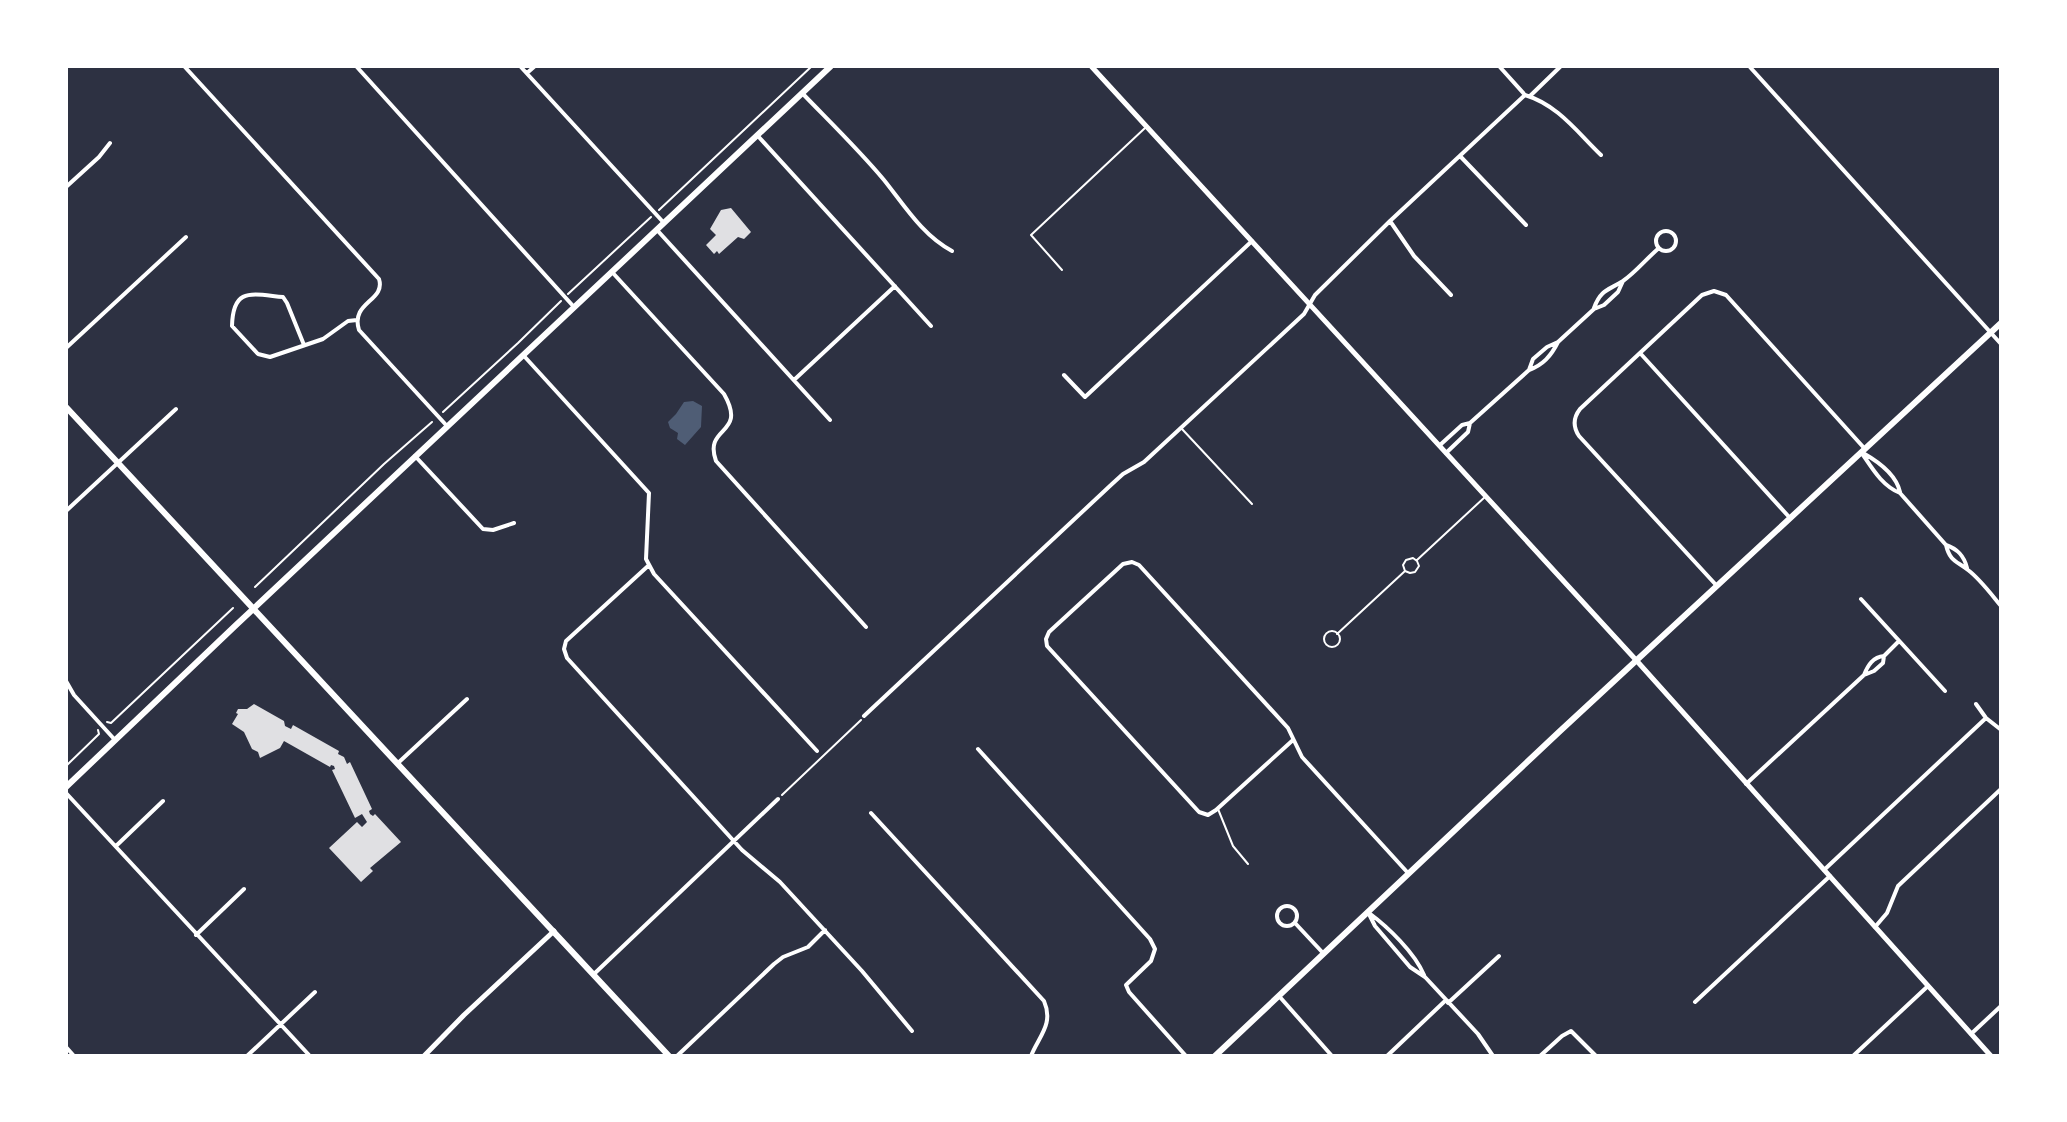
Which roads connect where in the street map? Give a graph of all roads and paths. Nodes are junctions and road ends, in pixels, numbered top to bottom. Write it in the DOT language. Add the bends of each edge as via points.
graph roads {
  1 [pos="184,66"];
  2 [pos="356,66"];
  3 [pos="520,66"];
  4 [pos="535,66"];
  5 [pos="812,66"];
  6 [pos="831,66"];
  7 [pos="1091,66"];
  8 [pos="1499,66"];
  9 [pos="1561,66"];
  10 [pos="1749,66"];
  11 [pos="527,73"];
  12 [pos="802,93"];
  13 [pos="1528,96"];
  14 [pos="1146,127"];
  15 [pos="757,135"];
  16 [pos="110,143"];
  17 [pos="1601,155"];
  18 [pos="1460,156"];
  19 [pos="66,187"];
  20 [pos="655,213"];
  21 [pos="1390,221"];
  22 [pos="664,223"];
  23 [pos="1526,225"];
  24 [pos="657,230"];
  25 [pos="186,237"];
  26 [pos="1252,241"];
  27 [pos="1659,248"];
  28 [pos="952,251"];
  29 [pos="1062,270"];
  30 [pos="612,272"];
  31 [pos="1623,281"];
  32 [pos="895,286"];
  33 [pos="1451,295"];
  34 [pos="565,297"];
  35 [pos="1310,303"];
  36 [pos="574,307"];
  37 [pos="1594,309"];
  38 [pos="357,320"];
  39 [pos="2001,323"];
  40 [pos="931,326"];
  41 [pos="1991,332"];
  42 [pos="1558,342"];
  43 [pos="2001,344"];
  44 [pos="304,345"];
  45 [pos="66,348"];
  46 [pos="1640,353"];
  47 [pos="523,355"];
  48 [pos="1529,370"];
  49 [pos="1064,375"];
  50 [pos="793,381"];
  51 [pos="66,407"];
  52 [pos="176,409"];
  53 [pos="438,416"];
  54 [pos="830,420"];
  55 [pos="1470,423"];
  56 [pos="447,426"];
  57 [pos="1182,429"];
  58 [pos="1440,445"];
  59 [pos="1863,450"];
  60 [pos="1446,453"];
  61 [pos="415,456"];
  62 [pos="118,463"];
  63 [pos="1893,478"];
  64 [pos="1886,484"];
  65 [pos="1900,493"];
  66 [pos="1486,496"];
  67 [pos="1252,504"];
  68 [pos="66,511"];
  69 [pos="1790,518"];
  70 [pos="514,523"];
  71 [pos="1416,560"];
  72 [pos="648,566"];
  73 [pos="1405,571"];
  74 [pos="1717,586"];
  75 [pos="255,587"];
  76 [pos="1861,599"];
  77 [pos="2001,606"];
  78 [pos="233,608"];
  79 [pos="253,608"];
  80 [pos="866,627"];
  81 [pos="1337,634"];
  82 [pos="1899,641"];
  83 [pos="1636,660"];
  84 [pos="66,681"];
  85 [pos="1945,691"];
  86 [pos="467,699"];
  87 [pos="1976,704"];
  88 [pos="864,716"];
  89 [pos="1986,718"];
  90 [pos="111,723"];
  91 [pos="2000,729"];
  92 [pos="99,732"];
  93 [pos="115,740"];
  94 [pos="1293,740"];
  95 [pos="978,749"];
  96 [pos="817,751"];
  97 [pos="397,764"];
  98 [pos="66,766"];
  99 [pos="1746,784"];
  100 [pos="2001,789"];
  101 [pos="66,790"];
  102 [pos="778,799"];
  103 [pos="163,801"];
  104 [pos="1218,809"];
  105 [pos="871,813"];
  106 [pos="734,841"];
  107 [pos="116,846"];
  108 [pos="1248,864"];
  109 [pos="1824,870"];
  110 [pos="1408,873"];
  111 [pos="1830,876"];
  112 [pos="244,889"];
  113 [pos="1368,912"];
  114 [pos="1295,923"];
  115 [pos="1875,927"];
  116 [pos="825,930"];
  117 [pos="554,931"];
  118 [pos="196,935"];
  119 [pos="1324,954"];
  120 [pos="1499,956"];
  121 [pos="594,974"];
  122 [pos="1928,986"];
  123 [pos="315,992"];
  124 [pos="1279,996"];
  125 [pos="1447,1001"];
  126 [pos="1695,1002"];
  127 [pos="2001,1006"];
  128 [pos="280,1024"];
  129 [pos="912,1031"];
  130 [pos="1971,1034"];
  131 [pos="66,1047"];
  132 [pos="309,1055"];
  133 [pos="74,1056"];
  134 [pos="247,1056"];
  135 [pos="424,1056"];
  136 [pos="669,1056"];
  137 [pos="677,1056"];
  138 [pos="1031,1056"];
  139 [pos="1186,1056"];
  140 [pos="1215,1056"];
  141 [pos="1332,1056"];
  142 [pos="1387,1056"];
  143 [pos="1493,1056"];
  144 [pos="1540,1056"];
  145 [pos="1596,1056"];
  146 [pos="1853,1056"];
  147 [pos="1991,1056"];
  1 -- 38 [label="street" via="379,280 379,291"];
  2 -- 34 [label="street"];
  3 -- 11 [label="street"];
  4 -- 11 [label="street"];
  5 -- 20 [label="path"];
  6 -- 12 [label="main road"];
  7 -- 14 [label="street"];
  8 -- 13 [label="street"];
  9 -- 13 [label="street"];
  10 -- 41 [label="street"];
  11 -- 20 [label="street"];
  12 -- 15 [label="main road"];
  12 -- 28 [label="street" via="919,223"];
  13 -- 17 [label="street" via="1557,111"];
  13 -- 18 [label="street"];
  14 -- 26 [label="street"];
  14 -- 29 [label="lane" via="1031,235"];
  15 -- 22 [label="main road"];
  15 -- 32 [label="street"];
  16 -- 19 [label="street"];
  18 -- 21 [label="street"];
  18 -- 23 [label="street"];
  20 -- 22 [label="street"];
  20 -- 34 [label="path"];
  21 -- 33 [label="street" via="1415,258"];
  21 -- 35 [label="street"];
  22 -- 24 [label="main road"];
  24 -- 30 [label="main road"];
  24 -- 50 [label="street"];
  25 -- 45 [label="street"];
  26 -- 35 [label="street"];
  26 -- 49 [label="street" via="1085,397"];
  27 -- 27 [label="street" via="1674,247 1672,233 1658,234"];
  27 -- 31 [label="street"];
  30 -- 36 [label="main road"];
  30 -- 80 [label="street" via="730,403 732,419 713,446 716,461"];
  31 -- 37 [label="street" via="1618,292"];
  31 -- 37 [label="street" via="1610,287"];
  32 -- 40 [label="street"];
  32 -- 50 [label="street"];
  34 -- 36 [label="street"];
  34 -- 53 [label="path"];
  35 -- 57 [label="street"];
  35 -- 58 [label="street"];
  36 -- 47 [label="main road"];
  37 -- 42 [label="street"];
  38 -- 44 [label="street"];
  38 -- 53 [label="street" via="360,332"];
  39 -- 41 [label="main road"];
  41 -- 43 [label="street"];
  41 -- 59 [label="main road"];
  42 -- 48 [label="street" via="1546,360"];
  42 -- 48 [label="street" via="1533,359"];
  44 -- 44 [label="street" via="270,357 258,354 232,326 236,301 251,294 283,297"];
  46 -- 59 [label="street" via="1702,295 1720,292"];
  46 -- 69 [label="street"];
  46 -- 74 [label="street" via="1579,411 1574,420 1577,435"];
  47 -- 56 [label="main road"];
  47 -- 72 [label="street" via="649,493"];
  48 -- 55 [label="street"];
  50 -- 54 [label="street"];
  51 -- 62 [label="main road"];
  52 -- 62 [label="street"];
  53 -- 56 [label="street"];
  53 -- 75 [label="path"];
  55 -- 58 [label="street"];
  55 -- 60 [label="street" via="1468,432"];
  56 -- 61 [label="main road"];
  57 -- 67 [label="lane"];
  57 -- 88 [label="street" via="1119,477"];
  58 -- 60 [label="street"];
  59 -- 63 [label="street"];
  59 -- 64 [label="street"];
  59 -- 69 [label="main road"];
  60 -- 66 [label="street"];
  61 -- 70 [label="street" via="483,529"];
  61 -- 79 [label="main road"];
  62 -- 68 [label="street"];
  62 -- 79 [label="main road"];
  63 -- 64 [label="street"];
  63 -- 65 [label="street"];
  64 -- 65 [label="street"];
  65 -- 77 [label="street" via="1948,554"];
  66 -- 71 [label="lane"];
  66 -- 83 [label="street"];
  69 -- 74 [label="main road"];
  71 -- 73 [label="lane" via="1406,560"];
  71 -- 73 [label="lane" via="1417,570"];
  72 -- 96 [label="street"];
  72 -- 106 [label="street" via="566,641 564,649"];
  73 -- 81 [label="lane"];
  74 -- 83 [label="main road"];
  76 -- 82 [label="street"];
  78 -- 90 [label="path"];
  79 -- 93 [label="main road"];
  79 -- 97 [label="main road"];
  82 -- 85 [label="street"];
  82 -- 99 [label="street"];
  83 -- 99 [label="street"];
  83 -- 110 [label="main road"];
  84 -- 93 [label="street"];
  86 -- 97 [label="street"];
  87 -- 89 [label="street"];
  88 -- 102 [label="path"];
  89 -- 91 [label="street"];
  89 -- 109 [label="street"];
  92 -- 98 [label="path"];
  93 -- 101 [label="main road"];
  94 -- 104 [label="street"];
  94 -- 104 [label="street" via="1288,728 1139,565 1123,564 1049,632 1047,646 1199,812 1208,815"];
  94 -- 110 [label="street" via="1302,757"];
  95 -- 139 [label="street" via="1150,939 1155,949 1151,961 1126,985"];
  97 -- 117 [label="main road"];
  99 -- 109 [label="street"];
  100 -- 115 [label="street" via="1898,886"];
  101 -- 107 [label="street"];
  102 -- 106 [label="street"];
  103 -- 107 [label="street"];
  104 -- 108 [label="lane" via="1233,846"];
  105 -- 138 [label="street" via="1043,999 1048,1023"];
  106 -- 116 [label="street"];
  106 -- 121 [label="street"];
  107 -- 118 [label="street"];
  109 -- 111 [label="street"];
  110 -- 113 [label="main road"];
  111 -- 115 [label="street"];
  111 -- 126 [label="street"];
  112 -- 118 [label="street"];
  113 -- 119 [label="main road"];
  113 -- 125 [label="street"];
  114 -- 114 [label="street" via="1294,908 1285,905 1277,915 1282,924"];
  114 -- 119 [label="street"];
  115 -- 122 [label="street"];
  116 -- 129 [label="street"];
  116 -- 137 [label="street" via="808,947 774,964"];
  117 -- 121 [label="main road"];
  117 -- 135 [label="street"];
  118 -- 128 [label="street"];
  119 -- 124 [label="main road"];
  120 -- 125 [label="street"];
  121 -- 136 [label="main road"];
  122 -- 130 [label="street"];
  122 -- 146 [label="street"];
  123 -- 128 [label="street"];
  124 -- 140 [label="main road"];
  124 -- 141 [label="street"];
  125 -- 142 [label="street"];
  125 -- 143 [label="street"];
  127 -- 130 [label="street"];
  128 -- 132 [label="street"];
  128 -- 134 [label="street"];
  130 -- 147 [label="street"];
  131 -- 133 [label="street"];
  144 -- 145 [label="street" via="1571,1031"];
}
